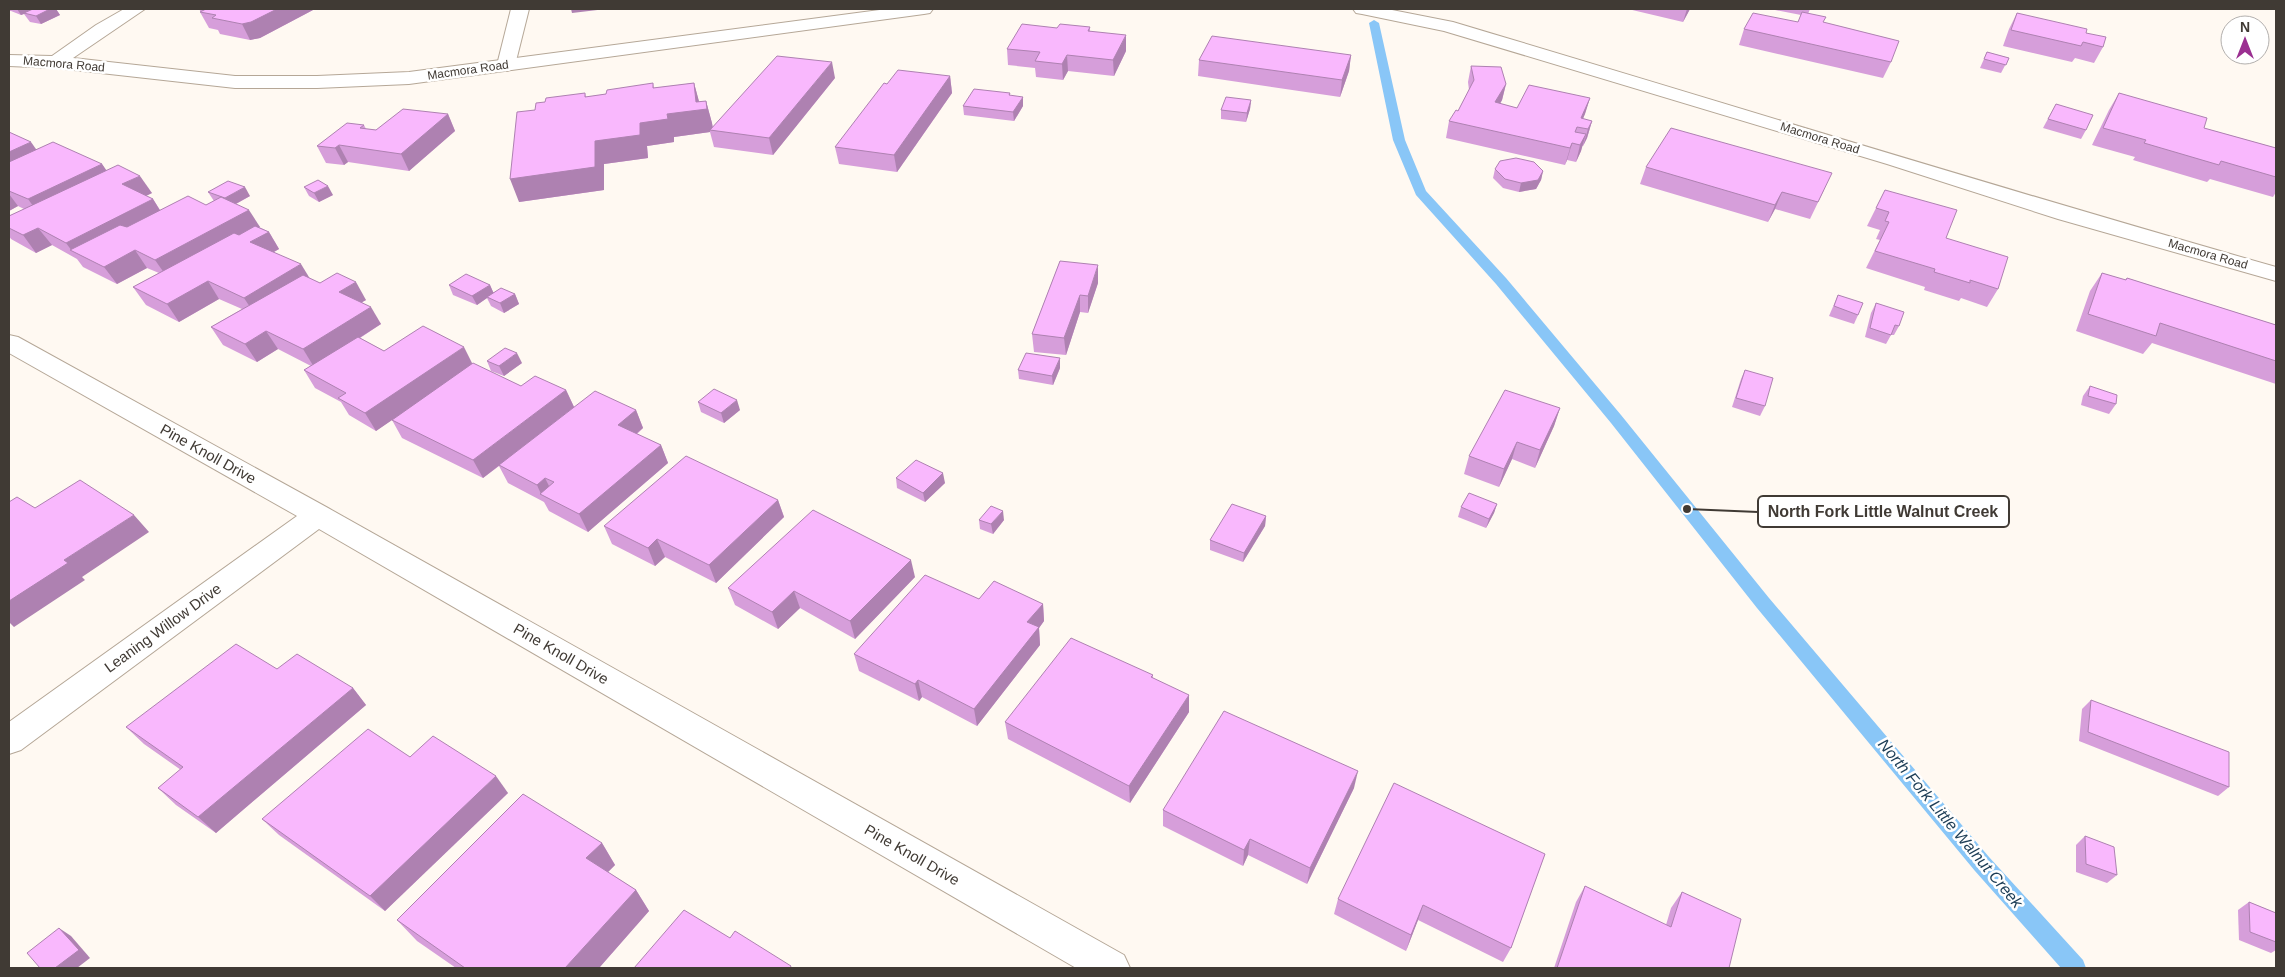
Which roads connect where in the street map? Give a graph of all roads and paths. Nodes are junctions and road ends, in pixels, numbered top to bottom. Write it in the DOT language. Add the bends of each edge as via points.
graph roads {
  1 [pos="136,9"];
  2 [pos="520,9"];
  3 [pos="924,9"];
  4 [pos="1362,9"];
  5 [pos="9,61"];
  6 [pos="56,62"];
  7 [pos="506,65"];
  8 [pos="2276,274"];
  9 [pos="9,343"];
  10 [pos="318,516"];
  11 [pos="9,740"];
  12 [pos="1111,968"];
  1 -- 6 [label="street"];
  2 -- 7 [label="street"];
  3 -- 7 [label="street, Macmora Road"];
  4 -- 8 [label="street, Macmora Road" via="1447,26 2066,214"];
  5 -- 6 [label="street, Macmora Road"];
  6 -- 7 [label="street, Macmora Road" via="235,82 410,78"];
  9 -- 10 [label="street, Pine Knoll Drive"];
  10 -- 11 [label="street, Leaning Willow Drive"];
  10 -- 12 [label="street, Pine Knoll Drive"];
}
